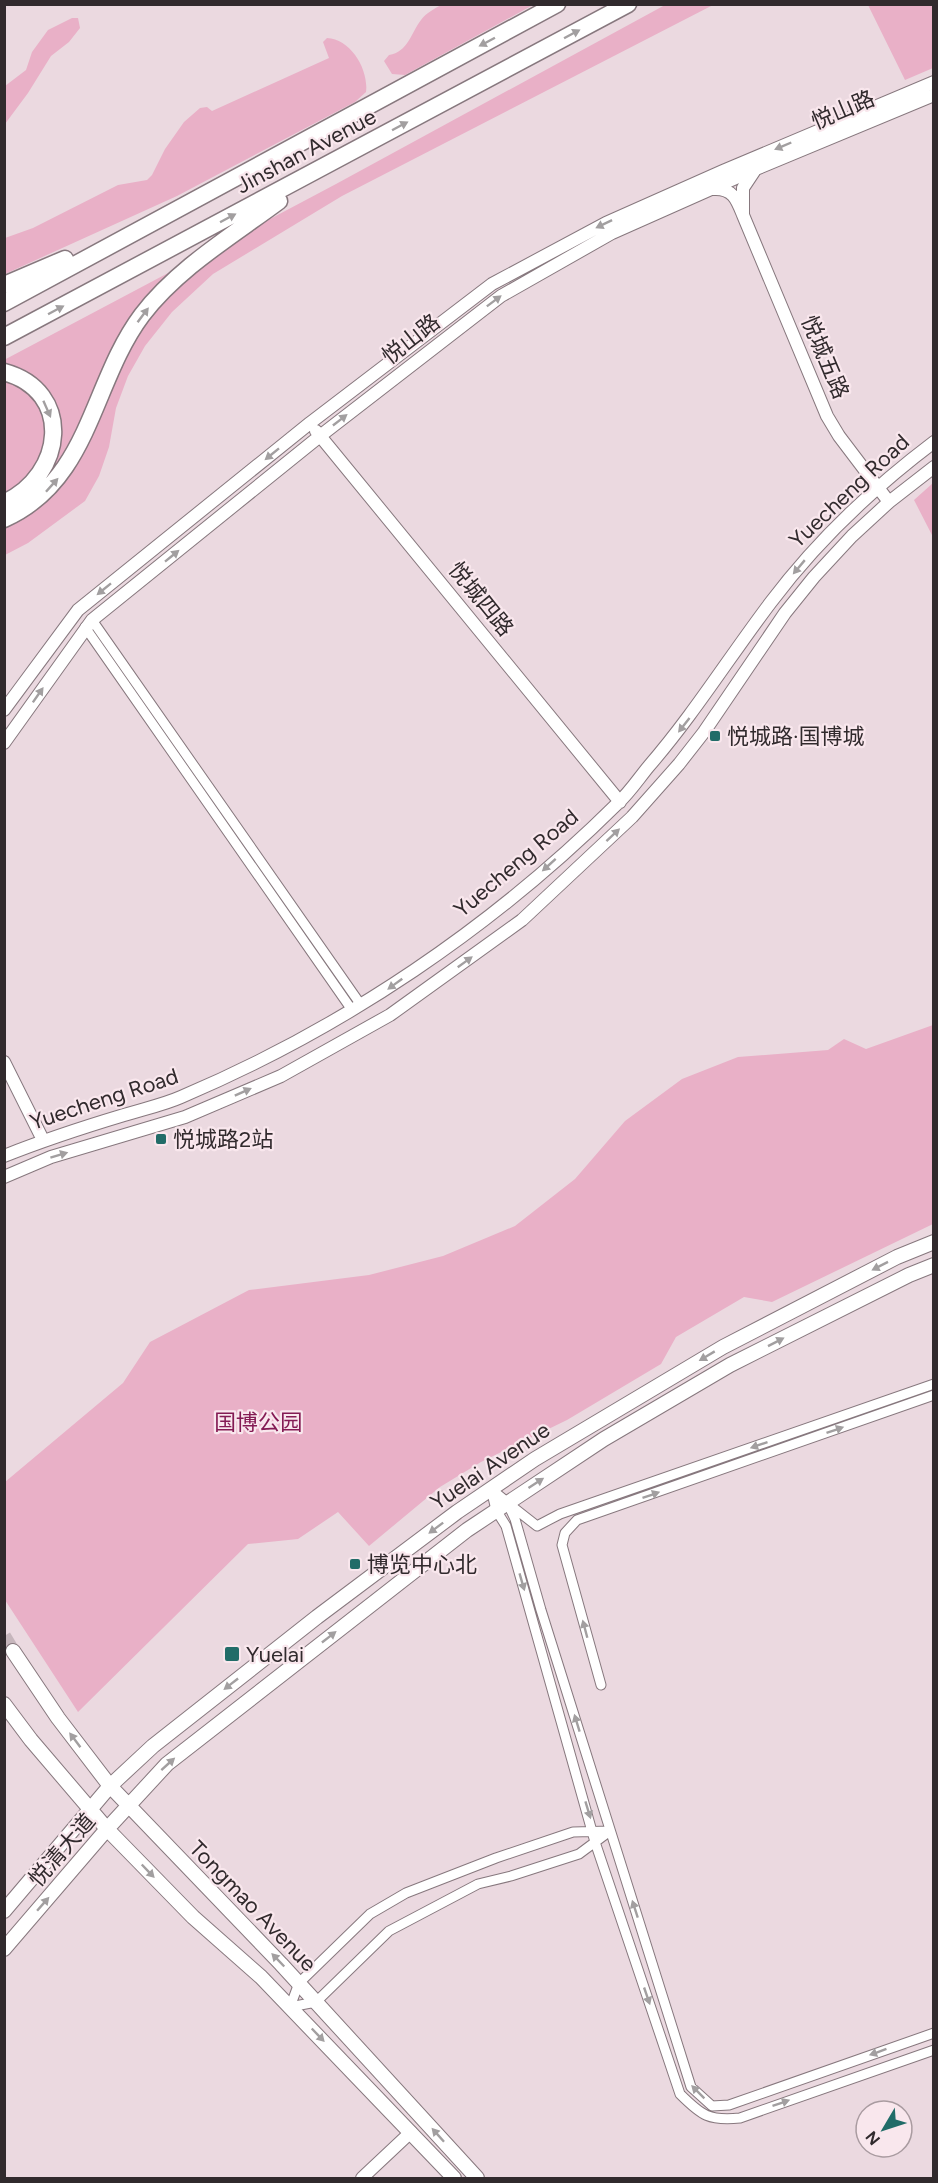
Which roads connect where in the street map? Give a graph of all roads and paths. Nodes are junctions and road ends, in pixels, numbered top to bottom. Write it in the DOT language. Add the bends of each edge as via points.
graph roads {
  1 [pos="557,4"];
  2 [pos="628,4"];
  3 [pos="933,82"];
  4 [pos="933,95"];
  5 [pos="322,168"];
  6 [pos="756,169"];
  7 [pos="710,190"];
  8 [pos="743,215"];
  9 [pos="160,218"];
  10 [pos="4,285"];
  11 [pos="4,303"];
  12 [pos="4,337"];
  13 [pos="4,372"];
  14 [pos="310,423"];
  15 [pos="320,436"];
  16 [pos="933,442"];
  17 [pos="933,467"];
  18 [pos="877,487"];
  19 [pos="889,502"];
  20 [pos="4,503"];
  21 [pos="4,519"];
  22 [pos="88,624"];
  23 [pos="4,710"];
  24 [pos="4,743"];
  25 [pos="620,802"];
  26 [pos="356,1008"];
  27 [pos="4,1062"];
  28 [pos="43,1140"];
  29 [pos="4,1156"];
  30 [pos="4,1177"];
  31 [pos="933,1242"];
  32 [pos="933,1264"];
  33 [pos="933,1384"];
  34 [pos="933,1395"];
  35 [pos="491,1488"];
  36 [pos="502,1506"];
  37 [pos="13,1651"];
  38 [pos="601,1685"];
  39 [pos="4,1704"];
  40 [pos="110,1786"];
  41 [pos="127,1806"];
  42 [pos="90,1810"];
  43 [pos="107,1829"];
  44 [pos="610,1831"];
  45 [pos="594,1832"];
  46 [pos="595,1842"];
  47 [pos="4,1911"];
  48 [pos="4,1949"];
  49 [pos="299,1983"];
  50 [pos="316,2002"];
  51 [pos="290,2007"];
  52 [pos="933,2033"];
  53 [pos="933,2050"];
  54 [pos="411,2132"];
  55 [pos="362,2178"];
  56 [pos="454,2178"];
  57 [pos="477,2178"];
  1 -- 9 [label="highway, Jinshan Avenue, one-way"];
  5 -- 2 [label="highway, Jinshan Avenue, one-way"];
  3 -- 14 [label="main road, 悦山路, one-way" via="606,223 492,284"];
  4 -- 6 [label="main road, 悦山路"];
  12 -- 5 [label="highway, Jinshan Avenue, one-way"];
  21 -- 5 [label="highway, one-way" via="35,502 70,461 119,351 154,301 202,257"];
  6 -- 7 [label="main road, 悦山路"];
  6 -- 8 [label="main road" via="743,188"];
  7 -- 8 [label="main road, 悦城五路" via="731,192"];
  15 -- 7 [label="main road, 悦山路, one-way" via="501,296 612,233"];
  8 -- 18 [label="main road, 悦城五路" via="827,416"];
  9 -- 10 [label="highway"];
  9 -- 11 [label="highway, Jinshan Avenue"];
  13 -- 20 [label="highway, one-way" via="36,390 53,426 52,453 47,464 26,490"];
  14 -- 15 [label="main road, 悦城四路"];
  14 -- 23 [label="main road, 悦山路, one-way" via="78,610"];
  22 -- 15 [label="main road, 悦山路, one-way"];
  15 -- 25 [label="main road, 悦城四路"];
  16 -- 18 [label="main road, Yuecheng Road"];
  17 -- 19 [label="main road, Yuecheng Road"];
  18 -- 19 [label="main road, 悦城五路"];
  18 -- 25 [label="main road, Yuecheng Road, one-way" via="789,579 688,720"];
  30 -- 19 [label="main road, Yuecheng Road, one-way" via="51,1157 185,1117 281,1076 390,1016 522,920 632,817 679,764 799,595"];
  24 -- 22 [label="main road, 悦山路, one-way"];
  22 -- 26 [label="street"];
  25 -- 26 [label="main road, Yuecheng Road, one-way" via="510,900"];
  26 -- 28 [label="main road, Yuecheng Road" via="270,1056 179,1098"];
  27 -- 28 [label="main road"];
  28 -- 29 [label="main road, Yuecheng Road"];
  31 -- 35 [label="main road, Yuelai Avenue, one-way" via="723,1347"];
  36 -- 32 [label="main road, Yuelai Avenue, one-way" via="604,1439 730,1365"];
  33 -- 36 [label="street, one-way" via="560,1514 537,1526"];
  38 -- 34 [label="street, one-way" via="562,1545 565,1533 577,1520"];
  35 -- 36 [label="street"];
  35 -- 40 [label="main road, Yuelai Avenue, one-way" via="317,1617 153,1746"];
  41 -- 36 [label="main road, Yuelai Avenue, one-way" via="167,1764"];
  44 -- 36 [label="street, one-way" via="516,1519"];
  36 -- 45 [label="street, one-way"];
  40 -- 37 [label="main road, Tongmao Avenue, one-way"];
  39 -- 42 [label="main road, Tongmao Avenue"];
  40 -- 41 [label="main road, Tongmao Avenue"];
  40 -- 42 [label="main road, 悦清大道"];
  41 -- 43 [label="main road, 悦清大道"];
  49 -- 41 [label="main road, Tongmao Avenue, one-way"];
  42 -- 43 [label="main road, Tongmao Avenue"];
  42 -- 47 [label="main road, 悦清大道"];
  48 -- 43 [label="main road, 悦清大道, one-way"];
  43 -- 51 [label="main road, Tongmao Avenue, one-way" via="192,1917"];
  44 -- 45 [label="street"];
  44 -- 46 [label="street"];
  52 -- 44 [label="street, one-way" via="729,2105 712,2106 691,2087"];
  45 -- 46 [label="street"];
  45 -- 49 [label="street" via="573,1832 406,1893 370,1914"];
  46 -- 50 [label="street" via="579,1854 478,1884 389,1931"];
  46 -- 53 [label="street, one-way" via="680,2094 697,2110 718,2120 740,2118"];
  49 -- 50 [label="main road, Tongmao Avenue"];
  49 -- 51 [label="street"];
  50 -- 51 [label="street"];
  57 -- 50 [label="main road, Tongmao Avenue, one-way"];
  51 -- 54 [label="main road, Tongmao Avenue, one-way"];
  54 -- 55 [label="main road"];
  54 -- 56 [label="main road, Tongmao Avenue"];
}
